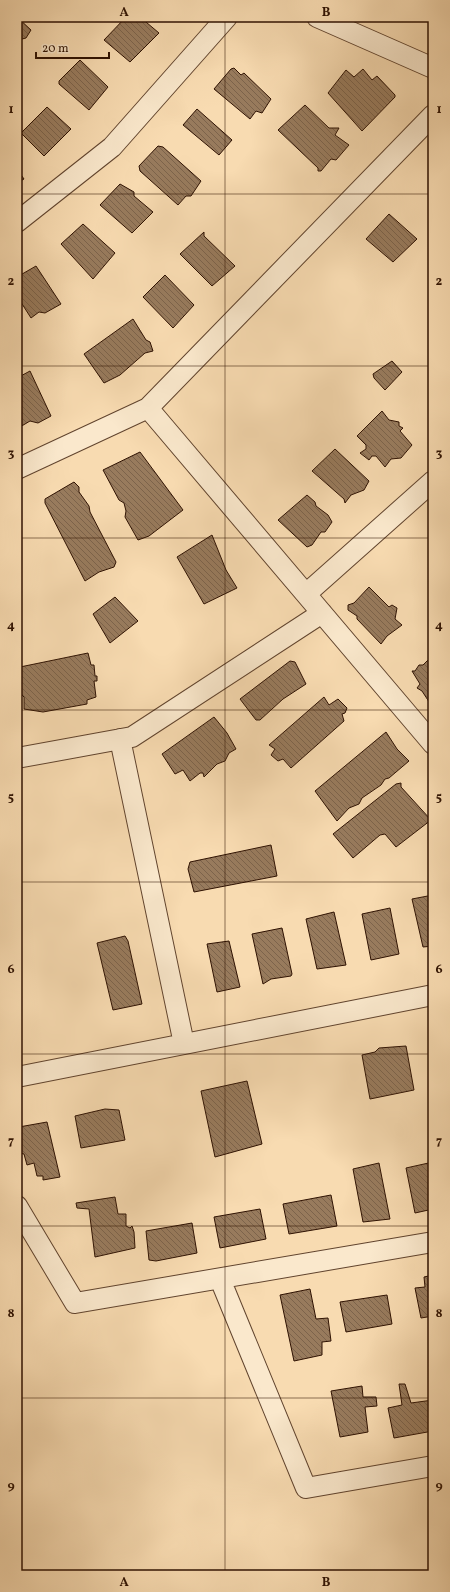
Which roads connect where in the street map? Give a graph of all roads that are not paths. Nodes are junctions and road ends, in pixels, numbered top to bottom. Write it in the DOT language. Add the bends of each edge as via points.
graph roads {
  1 [pos="227,17"];
  2 [pos="317,17"];
  3 [pos="433,68"];
  4 [pos="433,115"];
  5 [pos="17,222"];
  6 [pos="148,408"];
  7 [pos="17,469"];
  8 [pos="433,481"];
  9 [pos="306,594"];
  10 [pos="322,613"];
  11 [pos="120,739"];
  12 [pos="433,744"];
  13 [pos="17,758"];
  14 [pos="433,995"];
  15 [pos="184,1044"];
  16 [pos="17,1077"];
  17 [pos="17,1206"];
  18 [pos="433,1242"];
  19 [pos="220,1279"];
  20 [pos="433,1466"];
  1 -- 5 [label="street" via="112,147"];
  2 -- 3 [label="street"];
  4 -- 6 [label="street"];
  6 -- 7 [label="street"];
  6 -- 9 [label="street"];
  8 -- 9 [label="street"];
  9 -- 10 [label="street"];
  10 -- 11 [label="street" via="132,737"];
  10 -- 12 [label="street"];
  11 -- 13 [label="street"];
  11 -- 15 [label="street"];
  14 -- 15 [label="street"];
  15 -- 16 [label="street"];
  17 -- 19 [label="street" via="75,1303"];
  18 -- 19 [label="street"];
  19 -- 20 [label="street" via="306,1488"];
}
